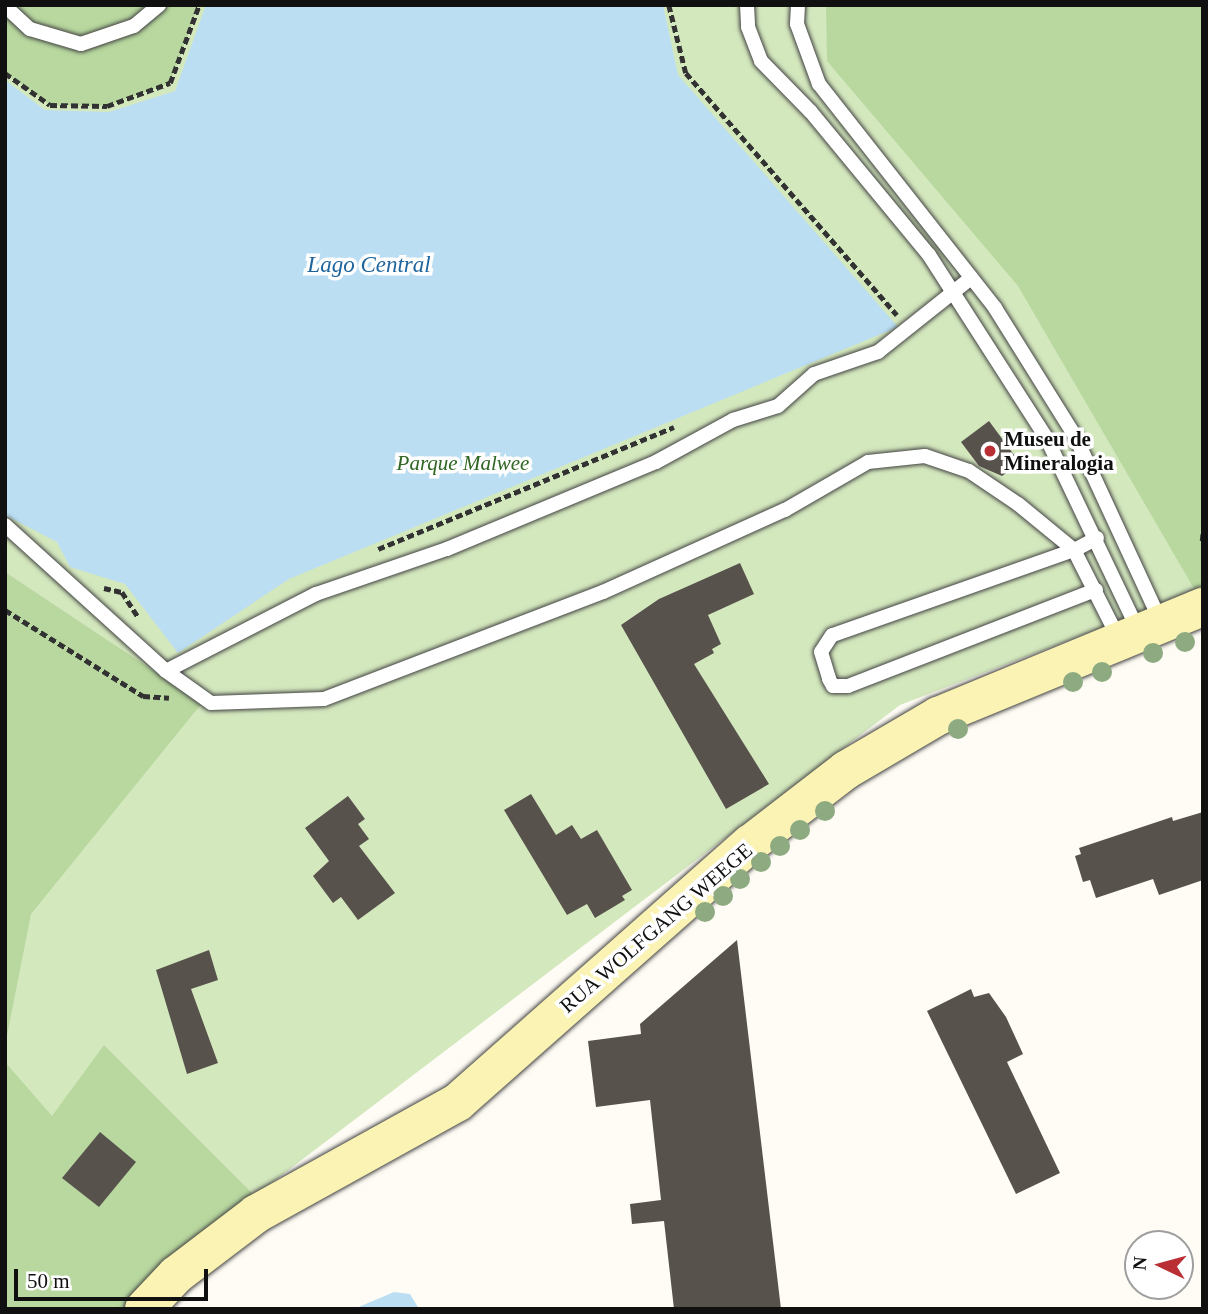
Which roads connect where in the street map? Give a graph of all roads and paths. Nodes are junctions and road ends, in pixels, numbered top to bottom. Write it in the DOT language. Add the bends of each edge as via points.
graph roads {
  1 [pos="159,5"];
  2 [pos="199,5"];
  3 [pos="669,5"];
  4 [pos="747,5"];
  5 [pos="798,5"];
  6 [pos="5,6"];
  7 [pos="5,72"];
  8 [pos="971,278"];
  9 [pos="953,295"];
  10 [pos="910,330"];
  11 [pos="677,426"];
  12 [pos="5,525"];
  13 [pos="1203,532"];
  14 [pos="1097,538"];
  15 [pos="1202,541"];
  16 [pos="1074,550"];
  17 [pos="367,554"];
  18 [pos="95,585"];
  19 [pos="1096,590"];
  20 [pos="1203,607"];
  21 [pos="5,610"];
  22 [pos="142,622"];
  23 [pos="1139,630"];
  24 [pos="166,671"];
  25 [pos="211,703"];
  26 [pos="144,1309"];
  1 -- 6 [label="lane" via="134,26 81,44 30,29"];
  2 -- 7 [label="path" via="170,83 107,106 50,105"];
  3 -- 10 [label="path" via="686,73"];
  4 -- 9 [label="lane" via="748,27 761,61 811,112 929,255"];
  5 -- 8 [label="lane" via="797,24 818,84"];
  8 -- 9 [label="lane"];
  8 -- 23 [label="lane" via="1075,436"];
  9 -- 10 [label="lane"];
  9 -- 14 [label="lane" via="1046,439"];
  10 -- 24 [label="lane" via="878,352 814,374 778,406 733,420 656,462 447,550 316,594"];
  11 -- 17 [label="path"];
  12 -- 24 [label="lane"];
  13 -- 15 [label="path"];
  14 -- 16 [label="lane"];
  14 -- 23 [label="lane"];
  16 -- 19 [label="lane"];
  16 -- 19 [label="lane" via="832,635 821,652 829,679 833,686 848,686"];
  16 -- 25 [label="lane" via="1018,503 969,471 925,456 867,462 785,510 603,592 324,699"];
  18 -- 22 [label="path" via="122,593"];
  19 -- 23 [label="lane"];
  20 -- 23 [label="street, RUA WOLFGANG WEEGE"];
  21 -- 25 [label="path" via="143,696"];
  23 -- 26 [label="street, RUA WOLFGANG WEEGE" via="938,716 846,770 750,844 458,1102 256,1214 176,1275"];
  24 -- 25 [label="lane"];
}
